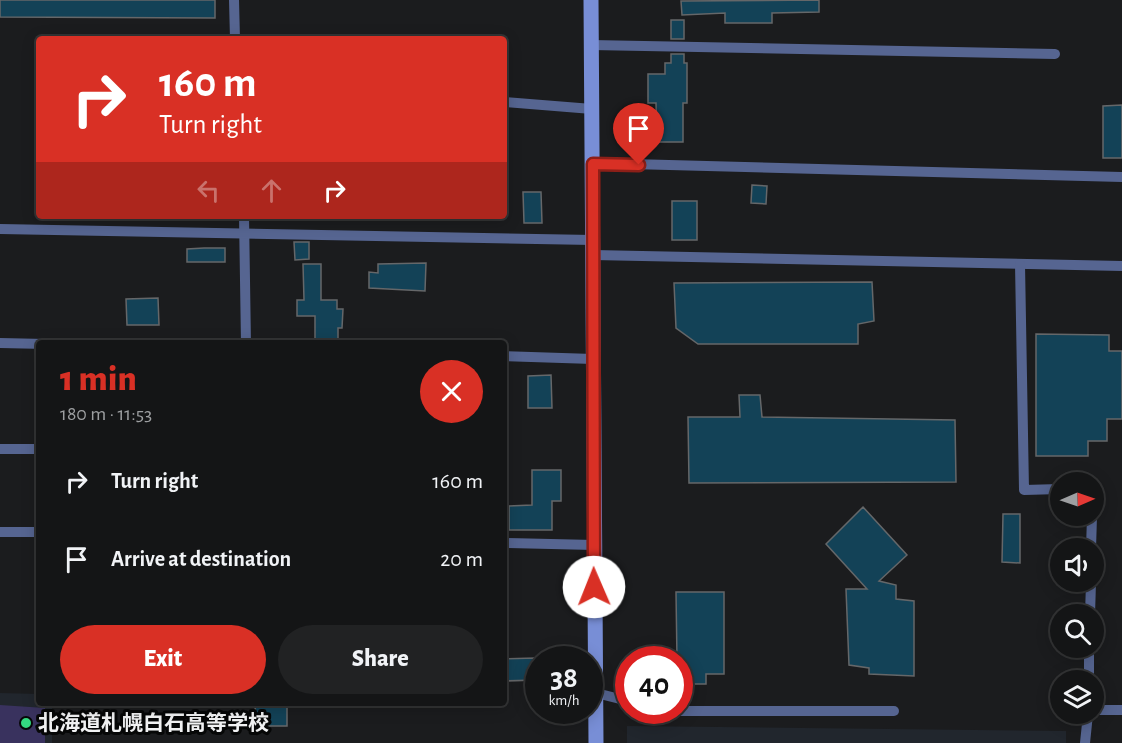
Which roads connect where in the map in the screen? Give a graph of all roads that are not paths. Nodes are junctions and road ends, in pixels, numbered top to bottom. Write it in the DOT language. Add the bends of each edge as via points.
graph roads {
  1 [pos="234,0"];
  2 [pos="591,0"];
  3 [pos="235,36"];
  4 [pos="591,45"];
  5 [pos="1055,54"];
  6 [pos="507,102"];
  7 [pos="592,109"];
  8 [pos="593,164"];
  9 [pos="1122,177"];
  10 [pos="244,219"];
  11 [pos="0,229"];
  12 [pos="244,232"];
  13 [pos="593,247"];
  14 [pos="1020,264"];
  15 [pos="1122,266"];
  16 [pos="246,340"];
  17 [pos="0,343"];
  18 [pos="36,344"];
  19 [pos="507,356"];
  20 [pos="593,359"];
  21 [pos="0,449"];
  22 [pos="36,449"];
  23 [pos="1050,489"];
  24 [pos="0,532"];
  25 [pos="36,532"];
  26 [pos="507,543"];
  27 [pos="594,545"];
  28 [pos="595,646"];
  29 [pos="1122,710"];
  30 [pos="693,711"];
  31 [pos="894,711"];
  32 [pos="1104,711"];
  33 [pos="596,724"];
  34 [pos="1087,724"];
  35 [pos="596,743"];
  36 [pos="1085,743"];
  1 -- 3 [label="lane"];
  2 -- 4 [label="street"];
  4 -- 5 [label="lane"];
  4 -- 7 [label="street"];
  6 -- 7 [label="lane"];
  7 -- 8 [label="street"];
  8 -- 9 [label="lane"];
  8 -- 13 [label="street"];
  10 -- 12 [label="lane"];
  11 -- 12 [label="lane"];
  12 -- 13 [label="lane"];
  12 -- 16 [label="lane"];
  13 -- 14 [label="lane"];
  13 -- 20 [label="street"];
  14 -- 15 [label="lane"];
  14 -- 23 [label="lane" via="1024,490"];
  17 -- 18 [label="lane"];
  19 -- 20 [label="lane"];
  20 -- 27 [label="street"];
  21 -- 22 [label="lane"];
  24 -- 25 [label="lane"];
  26 -- 27 [label="lane"];
  27 -- 28 [label="street"];
  29 -- 32 [label="lane"];
  30 -- 31 [label="lane"];
  33 -- 35 [label="street"];
  34 -- 36 [label="lane"];
}
